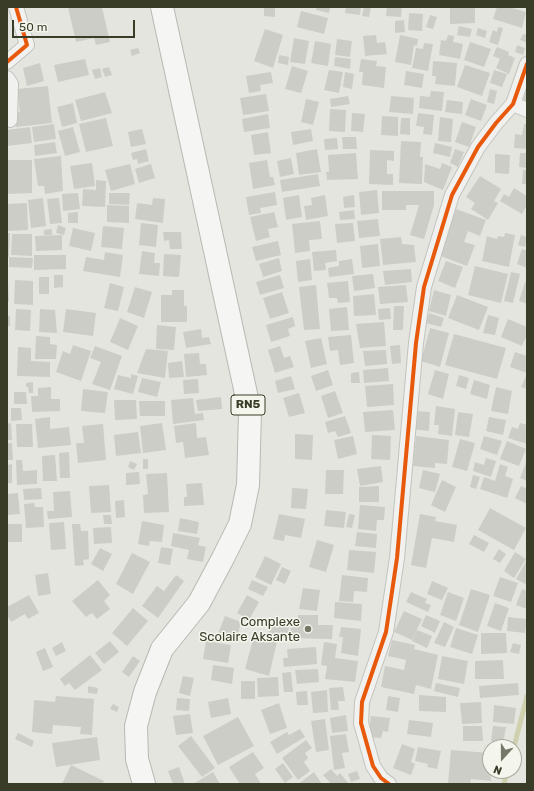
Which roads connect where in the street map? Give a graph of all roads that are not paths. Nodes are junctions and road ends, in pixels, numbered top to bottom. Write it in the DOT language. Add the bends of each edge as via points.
graph roads {
  1 [pos="16,7"];
  2 [pos="162,7"];
  3 [pos="7,62"];
  4 [pos="527,64"];
  5 [pos="7,78"];
  6 [pos="513,104"];
  7 [pos="527,110"];
  8 [pos="10,120"];
  9 [pos="144,784"];
  10 [pos="389,784"];
  1 -- 3 [label="street" via="27,45"];
  2 -- 9 [label="highway, RN5" via="250,412 248,485 240,524 199,603 162,649 136,726 137,759"];
  4 -- 6 [label="street"];
  5 -- 8 [label="street" via="11,84"];
  6 -- 7 [label="street"];
  6 -- 10 [label="street" via="478,147 452,196 424,287 416,343 390,610 380,654 362,702 361,723 372,766"];
}
